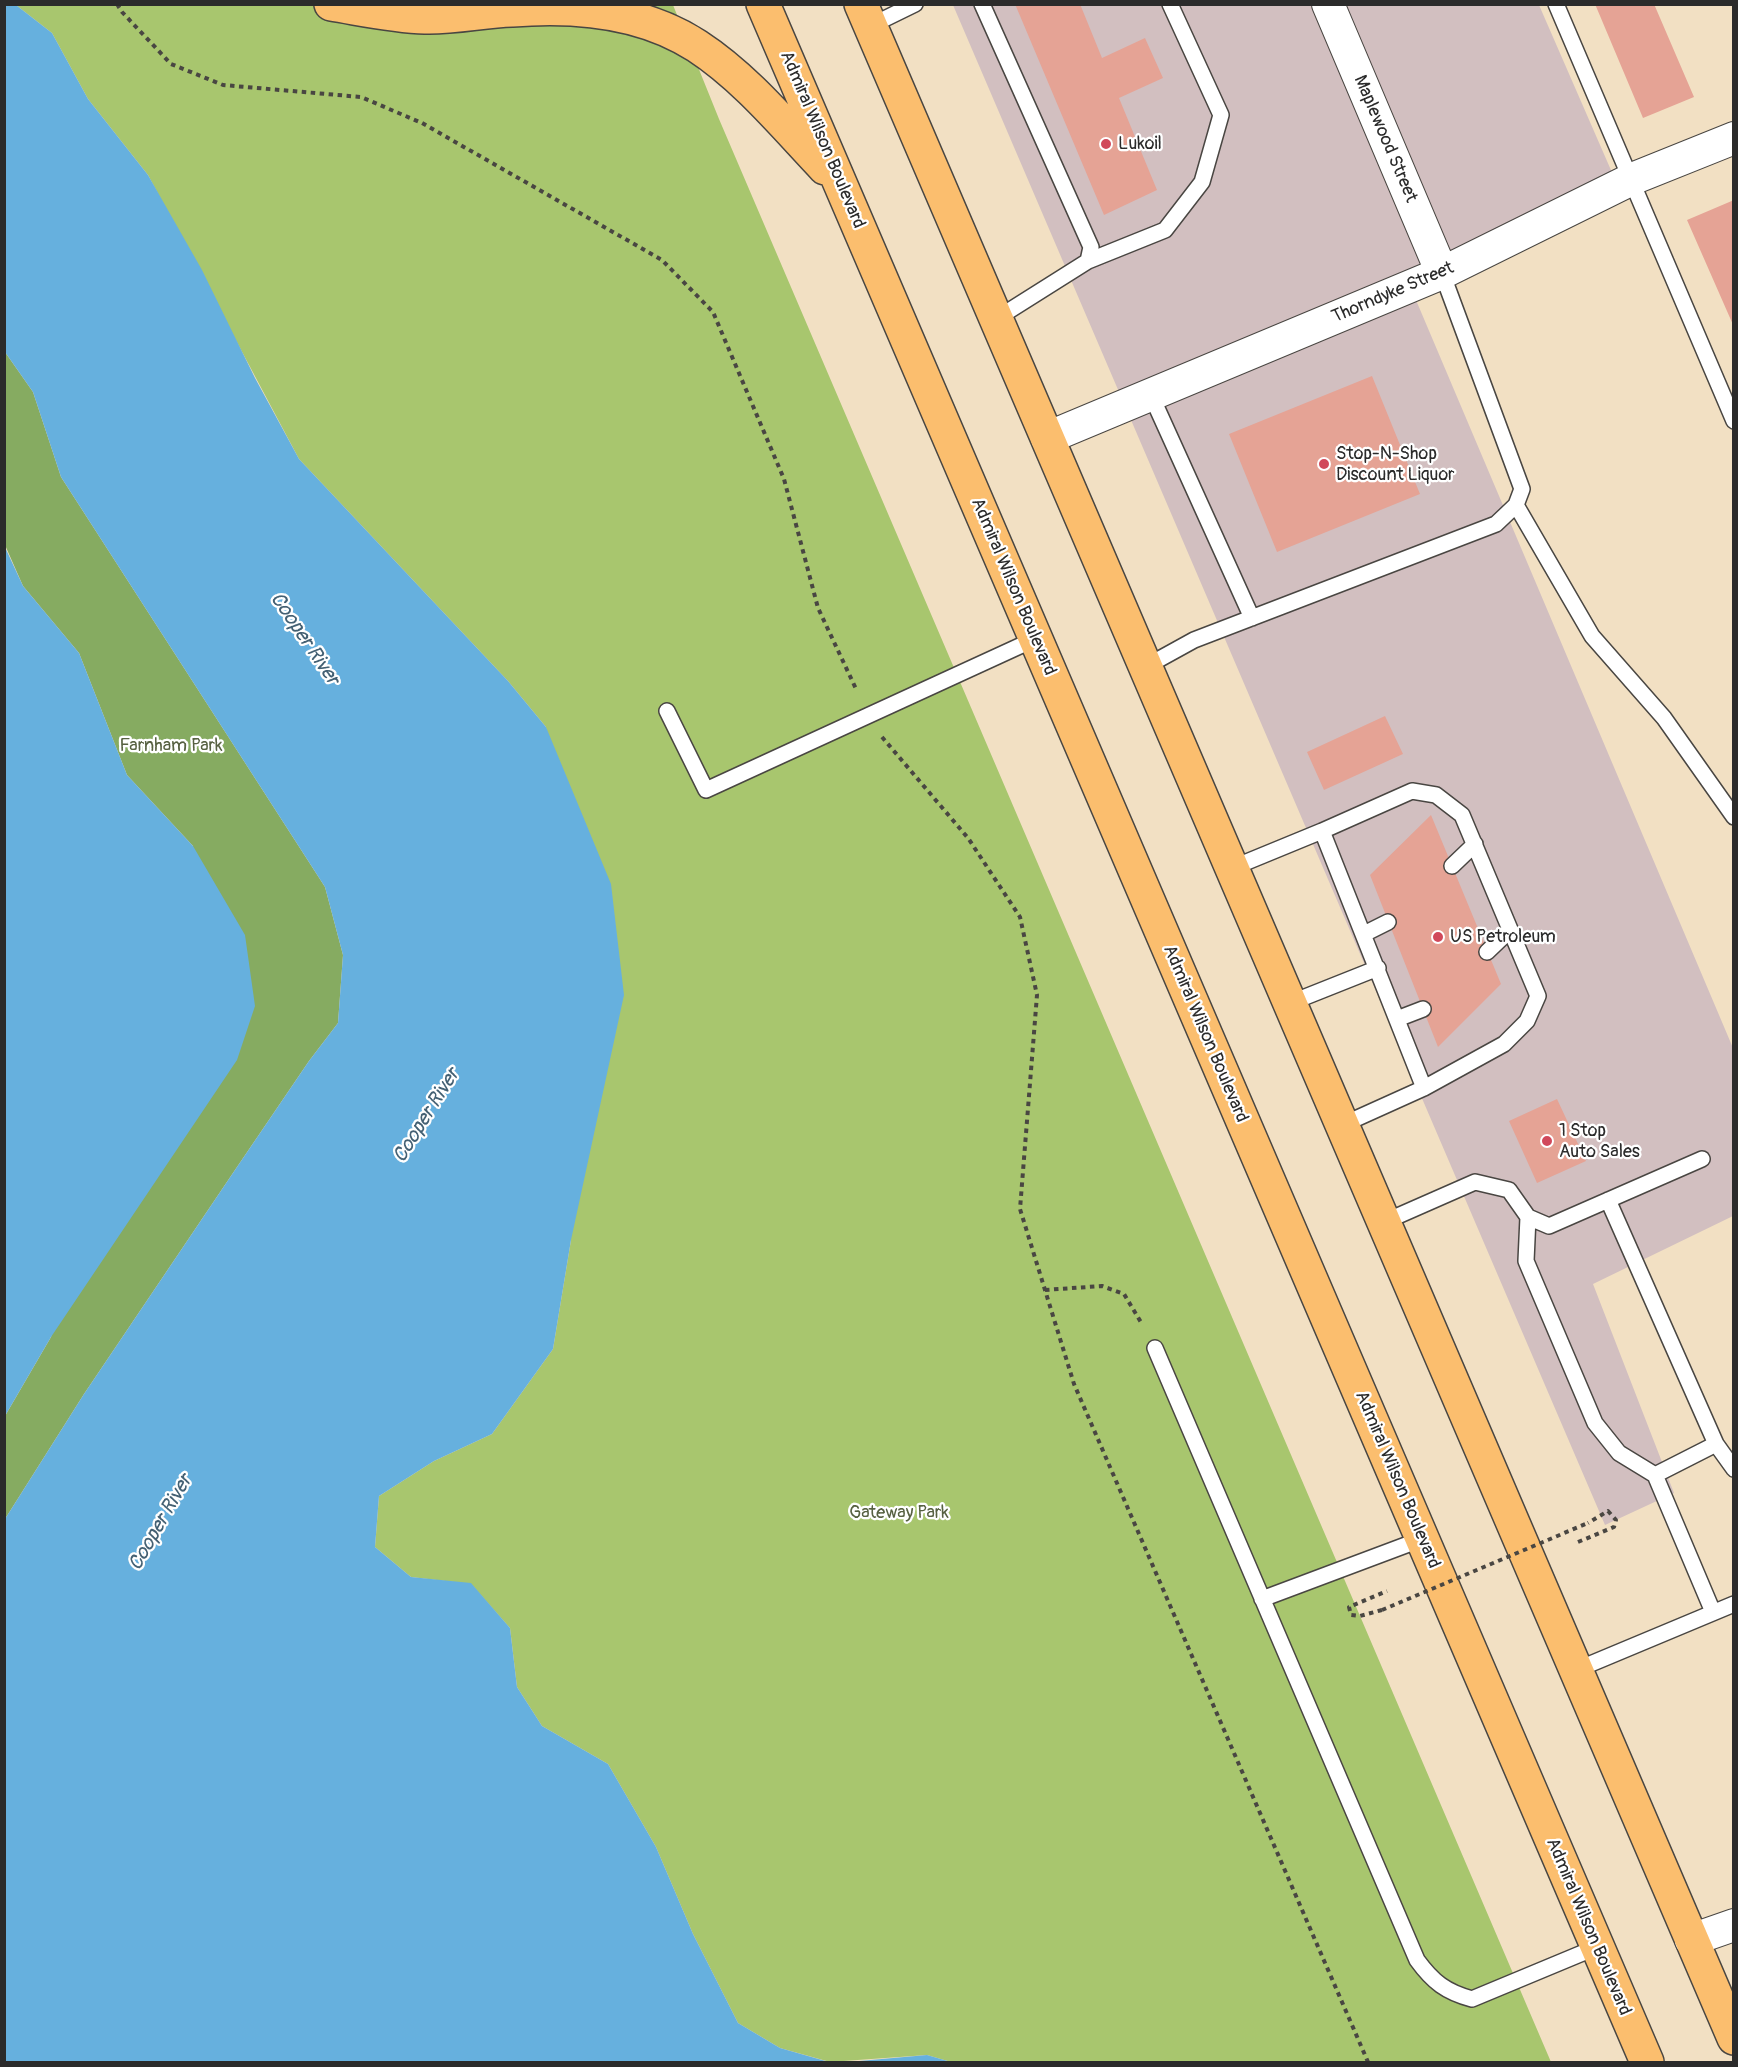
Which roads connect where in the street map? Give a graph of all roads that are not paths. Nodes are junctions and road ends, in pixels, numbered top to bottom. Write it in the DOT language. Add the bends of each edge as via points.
graph roads {
  1 [pos="763,4"];
  2 [pos="915,4"];
  3 [pos="982,4"];
  4 [pos="1170,4"];
  5 [pos="1328,4"];
  6 [pos="1557,4"];
  7 [pos="353,6"];
  8 [pos="866,15"];
  9 [pos="1734,138"];
  10 [pos="1632,179"];
  11 [pos="839,182"];
  12 [pos="1089,261"];
  13 [pos="1442,273"];
  14 [pos="996,319"];
  15 [pos="1151,395"];
  16 [pos="1734,422"];
  17 [pos="1047,438"];
  18 [pos="1516,506"];
  19 [pos="1252,618"];
  20 [pos="1035,639"];
  21 [pos="1145,667"];
  22 [pos="667,711"];
  23 [pos="1734,817"];
  24 [pos="1322,831"];
  25 [pos="1474,844"];
  26 [pos="1452,866"];
  27 [pos="1232,868"];
  28 [pos="1388,922"];
  29 [pos="1510,930"];
  30 [pos="1364,934"];
  31 [pos="1487,952"];
  32 [pos="1378,968"];
  33 [pos="1290,1004"];
  34 [pos="1423,1009"];
  35 [pos="1397,1019"];
  36 [pos="1424,1088"];
  37 [pos="1342,1125"];
  38 [pos="1702,1159"];
  39 [pos="1608,1200"];
  40 [pos="1528,1217"];
  41 [pos="1384,1222"];
  42 [pos="1155,1348"];
  43 [pos="1716,1444"];
  44 [pos="1734,1469"];
  45 [pos="1655,1475"];
  46 [pos="1422,1539"];
  47 [pos="1262,1599"];
  48 [pos="1734,1604"];
  49 [pos="1713,1612"];
  50 [pos="1576,1670"];
  51 [pos="1734,1925"];
  52 [pos="1691,1940"];
  53 [pos="1597,1947"];
  54 [pos="1734,2038"];
  55 [pos="1647,2062"];
  1 -- 11 [label="highway, Admiral Wilson Boulevard"];
  2 -- 8 [label="lane"];
  3 -- 12 [label="lane" via="1091,247"];
  4 -- 12 [label="lane" via="1221,115 1202,182 1165,230"];
  5 -- 13 [label="street, Maplewood Street"];
  6 -- 10 [label="lane"];
  7 -- 11 [label="highway" via="428,17 512,9 578,9 653,25 696,45 720,63"];
  8 -- 14 [label="highway"];
  9 -- 10 [label="street, Thorndyke Street"];
  10 -- 13 [label="street, Thorndyke Street"];
  10 -- 16 [label="lane"];
  11 -- 20 [label="highway, Admiral Wilson Boulevard"];
  12 -- 14 [label="lane"];
  13 -- 15 [label="street, Thorndyke Street"];
  13 -- 18 [label="lane" via="1522,489"];
  14 -- 17 [label="highway"];
  15 -- 17 [label="street, Thorndyke Street"];
  15 -- 19 [label="lane"];
  17 -- 21 [label="highway"];
  18 -- 19 [label="lane" via="1496,524"];
  18 -- 23 [label="lane" via="1592,636 1664,718"];
  19 -- 21 [label="lane" via="1194,640"];
  20 -- 22 [label="lane" via="706,790"];
  20 -- 46 [label="highway, Admiral Wilson Boulevard"];
  21 -- 27 [label="highway"];
  24 -- 25 [label="lane" via="1412,791 1436,795 1462,815"];
  24 -- 27 [label="lane"];
  24 -- 30 [label="lane"];
  25 -- 26 [label="lane"];
  25 -- 29 [label="lane"];
  27 -- 33 [label="highway"];
  28 -- 30 [label="lane"];
  29 -- 31 [label="lane"];
  29 -- 36 [label="lane" via="1538,996 1527,1021 1504,1044"];
  30 -- 32 [label="lane"];
  32 -- 33 [label="lane"];
  32 -- 35 [label="lane"];
  33 -- 37 [label="highway"];
  34 -- 35 [label="lane"];
  35 -- 36 [label="lane"];
  36 -- 37 [label="lane"];
  37 -- 41 [label="highway"];
  38 -- 39 [label="lane"];
  39 -- 40 [label="lane" via="1549,1226"];
  39 -- 43 [label="lane"];
  40 -- 41 [label="lane" via="1509,1190 1476,1182"];
  40 -- 45 [label="lane" via="1526,1261 1595,1423 1618,1452"];
  41 -- 50 [label="highway"];
  42 -- 47 [label="lane"];
  43 -- 44 [label="lane"];
  43 -- 45 [label="lane"];
  45 -- 49 [label="lane"];
  46 -- 47 [label="lane"];
  46 -- 53 [label="highway, Admiral Wilson Boulevard"];
  47 -- 53 [label="lane" via="1418,1960 1429,1977 1453,1994 1472,1999"];
  48 -- 49 [label="lane"];
  49 -- 50 [label="lane"];
  50 -- 52 [label="highway"];
  51 -- 52 [label="street"];
  52 -- 54 [label="highway"];
  53 -- 55 [label="highway, Admiral Wilson Boulevard"];
}
